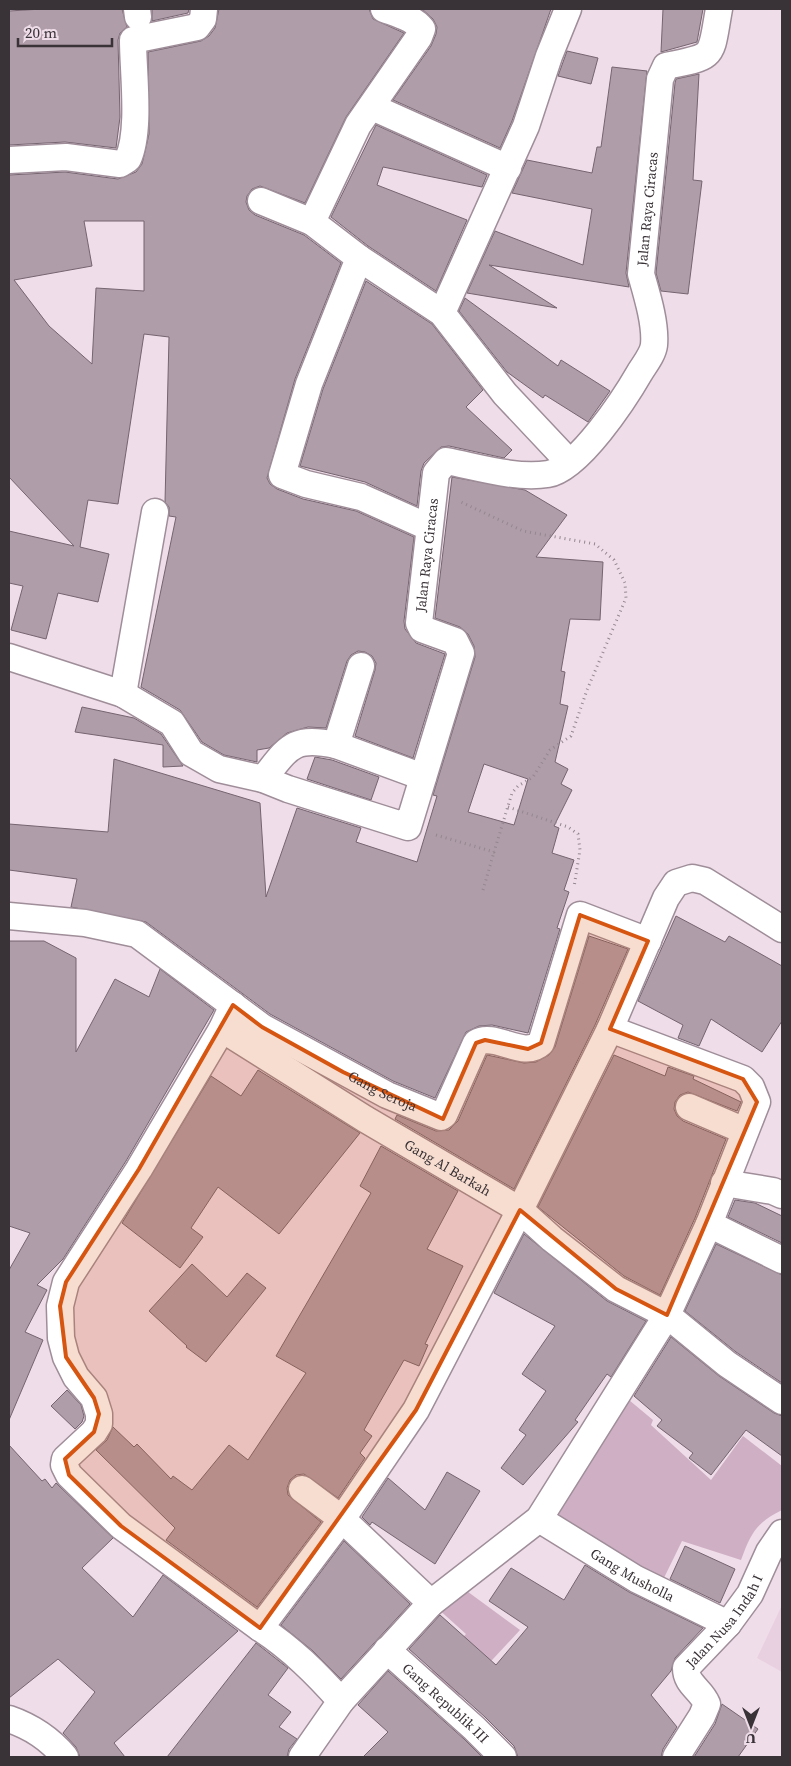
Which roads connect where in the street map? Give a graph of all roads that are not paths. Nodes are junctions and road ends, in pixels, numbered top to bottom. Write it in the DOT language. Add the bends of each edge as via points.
graph roads {
  1 [pos="204,9"];
  2 [pos="384,9"];
  3 [pos="568,9"];
  4 [pos="719,9"];
  5 [pos="372,107"];
  6 [pos="9,160"];
  7 [pos="508,168"];
  8 [pos="261,201"];
  9 [pos="312,222"];
  10 [pos="359,258"];
  11 [pos="442,313"];
  12 [pos="569,462"];
  13 [pos="155,512"];
  14 [pos="428,527"];
  15 [pos="9,657"];
  16 [pos="361,666"];
  17 [pos="123,694"];
  18 [pos="336,745"];
  19 [pos="423,777"];
  20 [pos="263,779"];
  21 [pos="9,916"];
  22 [pos="782,929"];
  23 [pos="648,941"];
  24 [pos="228,1017"];
  25 [pos="610,1029"];
  26 [pos="690,1107"];
  27 [pos="745,1131"];
  28 [pos="724,1183"];
  29 [pos="782,1195"];
  30 [pos="520,1210"];
  31 [pos="709,1224"];
  32 [pos="782,1260"];
  33 [pos="667,1315"];
  34 [pos="782,1401"];
  35 [pos="302,1489"];
  36 [pos="342,1519"];
  37 [pos="539,1519"];
  38 [pos="782,1533"];
  39 [pos="431,1603"];
  40 [pos="728,1624"];
  41 [pos="260,1628"];
  42 [pos="386,1650"];
  43 [pos="341,1701"];
  44 [pos="9,1719"];
  45 [pos="65,1757"];
  46 [pos="302,1757"];
  47 [pos="503,1757"];
  48 [pos="676,1757"];
  1 -- 6 [label="street" via="203,19 197,27 133,40 135,122 133,148 128,159 120,164 66,157"];
  2 -- 5 [label="street" via="412,21 422,30"];
  3 -- 7 [label="street"];
  4 -- 12 [label="street, Jalan Raya Ciracas" via="708,55 666,66 660,79 641,274 650,304 654,345 621,404 589,444"];
  5 -- 7 [label="street"];
  5 -- 9 [label="street" via="358,125"];
  7 -- 11 [label="street"];
  8 -- 9 [label="street"];
  9 -- 10 [label="street"];
  10 -- 11 [label="street"];
  10 -- 14 [label="street" via="309,384 282,475 361,497"];
  11 -- 12 [label="street" via="505,394"];
  12 -- 14 [label="street, Jalan Raya Ciracas" via="550,474 522,475 446,461 436,472"];
  13 -- 17 [label="street"];
  14 -- 19 [label="street, Jalan Raya Ciracas" via="418,623 422,629 455,641 461,652"];
  15 -- 17 [label="street"];
  16 -- 18 [label="street"];
  17 -- 20 [label="street" via="172,723 192,753 201,760 219,769"];
  18 -- 19 [label="street"];
  18 -- 20 [label="street" via="312,740 296,744 282,755"];
  19 -- 20 [label="street, Jalan Raya Ciracas" via="408,827"];
  21 -- 24 [label="street, Gang Seroja" via="85,923 137,934"];
  22 -- 23 [label="street" via="706,881 692,878 676,883"];
  23 -- 24 [label="street, Gang Seroja" via="580,915 541,1042 537,1047 528,1049 485,1040 476,1043 443,1117 386,1095 262,1027"];
  23 -- 25 [label="street"];
  24 -- 30 [label="street, Gang Al Barkah" via="365,1119"];
  24 -- 41 [label="street" via="139,1169 66,1282 60,1306 61,1338 76,1377 98,1406 99,1424 68,1455 64,1465 69,1475 121,1526"];
  25 -- 27 [label="street" via="743,1079 751,1087 757,1102"];
  25 -- 30 [label="street"];
  26 -- 27 [label="street"];
  27 -- 28 [label="street"];
  28 -- 29 [label="street"];
  28 -- 31 [label="street"];
  30 -- 33 [label="street, Gang Al Barkah" via="616,1288"];
  30 -- 36 [label="street" via="416,1410"];
  31 -- 32 [label="street"];
  31 -- 33 [label="street"];
  33 -- 34 [label="street, Gang Al Barkah" via="727,1364"];
  33 -- 37 [label="street"];
  35 -- 36 [label="street"];
  36 -- 39 [label="street"];
  36 -- 41 [label="street"];
  37 -- 39 [label="street"];
  37 -- 40 [label="street, Gang Musholla" via="636,1580"];
  38 -- 40 [label="street, Jalan Nusa Indah I" via="769,1552 750,1594"];
  39 -- 42 [label="street"];
  40 -- 48 [label="street, Jalan Nusa Indah I" via="686,1668 686,1678 702,1694 706,1704"];
  41 -- 43 [label="street" via="307,1663"];
  42 -- 43 [label="street"];
  42 -- 47 [label="street, Gang Republik III"];
  43 -- 46 [label="street"];
  44 -- 45 [label="street" via="52,1742"];
}
